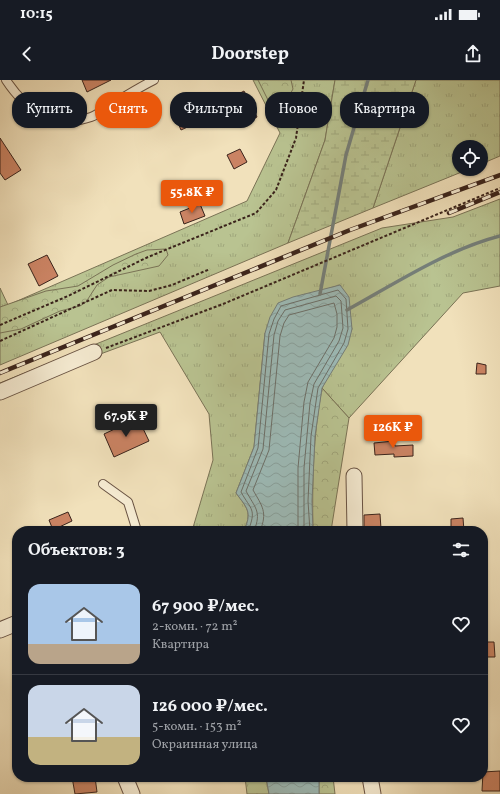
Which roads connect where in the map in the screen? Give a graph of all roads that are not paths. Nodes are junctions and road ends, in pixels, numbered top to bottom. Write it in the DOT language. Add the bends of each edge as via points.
graph roads {
  1 [pos="6,80"];
  2 [pos="154,80"];
  3 [pos="94,352"];
  4 [pos="0,392"];
  5 [pos="354,476"];
  6 [pos="102,484"];
  7 [pos="135,526"];
  8 [pos="355,526"];
  9 [pos="12,625"];
  10 [pos="0,630"];
  11 [pos="127,782"];
  12 [pos="371,782"];
  13 [pos="132,794"];
  14 [pos="373,794"];
  1 -- 2 [label="lane" via="16,96 33,110 54,120 73,122 91,117"];
  3 -- 4 [label="street"];
  5 -- 8 [label="street"];
  6 -- 7 [label="lane" via="128,502"];
  9 -- 10 [label="street"];
  11 -- 13 [label="street"];
  12 -- 14 [label="street"];
}
